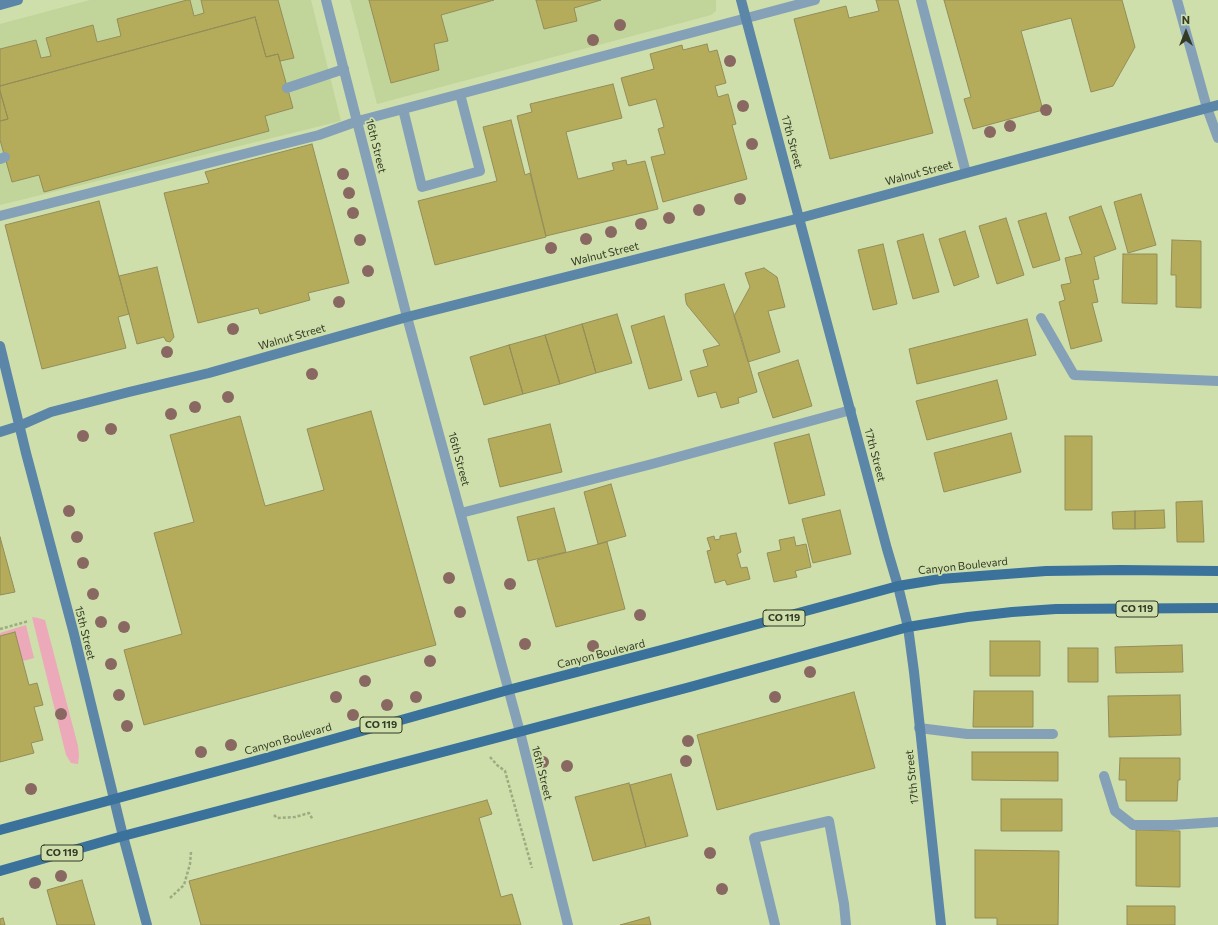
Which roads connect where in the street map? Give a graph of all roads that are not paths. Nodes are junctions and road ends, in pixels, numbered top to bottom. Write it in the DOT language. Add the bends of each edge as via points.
graph roads {
  1 [pos="18,0"];
  2 [pos="326,0"];
  3 [pos="741,0"];
  4 [pos="815,0"];
  5 [pos="921,0"];
  6 [pos="1177,0"];
  7 [pos="0,5"];
  8 [pos="746,18"];
  9 [pos="344,69"];
  10 [pos="287,88"];
  11 [pos="460,94"];
  12 [pos="1218,105"];
  13 [pos="1207,108"];
  14 [pos="403,109"];
  15 [pos="358,121"];
  16 [pos="1218,138"];
  17 [pos="966,173"];
  18 [pos="0,216"];
  19 [pos="800,218"];
  20 [pos="407,317"];
  21 [pos="1041,318"];
  22 [pos="0,346"];
  23 [pos="1218,381"];
  24 [pos="851,410"];
  25 [pos="19,426"];
  26 [pos="0,432"];
  27 [pos="461,514"];
  28 [pos="1218,571"];
  29 [pos="898,586"];
  30 [pos="1218,608"];
  31 [pos="908,627"];
  32 [pos="508,690"];
  33 [pos="919,728"];
  34 [pos="520,732"];
  35 [pos="1053,734"];
  36 [pos="1104,776"];
  37 [pos="114,799"];
  38 [pos="1218,822"];
  39 [pos="0,830"];
  40 [pos="124,836"];
  41 [pos="0,870"];
  42 [pos="147,925"];
  43 [pos="568,925"];
  44 [pos="775,925"];
  45 [pos="846,925"];
  46 [pos="941,925"];
  1 -- 7 [label="street"];
  2 -- 9 [label="street, 16th Street"];
  3 -- 8 [label="street, 17th Street"];
  4 -- 8 [label="street"];
  5 -- 17 [label="street"];
  6 -- 13 [label="street"];
  8 -- 11 [label="street"];
  8 -- 19 [label="street, 17th Street"];
  9 -- 10 [label="street"];
  9 -- 15 [label="street, 16th Street"];
  11 -- 14 [label="street"];
  11 -- 14 [label="street" via="480,171 422,187"];
  12 -- 13 [label="street, Walnut Street"];
  13 -- 16 [label="street"];
  13 -- 17 [label="street, Walnut Street"];
  14 -- 15 [label="street"];
  15 -- 18 [label="street" via="318,135"];
  15 -- 20 [label="street, 16th Street"];
  17 -- 19 [label="street, Walnut Street"];
  19 -- 20 [label="street, Walnut Street"];
  19 -- 24 [label="street, 17th Street"];
  20 -- 25 [label="street, Walnut Street" via="209,373 51,412"];
  20 -- 27 [label="street, 16th Street"];
  21 -- 23 [label="street" via="1074,375"];
  22 -- 25 [label="street, 15th Street"];
  24 -- 27 [label="street"];
  24 -- 29 [label="street, 17th Street"];
  25 -- 26 [label="street, Walnut Street"];
  25 -- 37 [label="street, 15th Street"];
  27 -- 32 [label="street, 16th Street"];
  28 -- 29 [label="main road, Canyon Boulevard / CO 119" via="1046,571 940,579"];
  29 -- 31 [label="street, 17th Street"];
  29 -- 32 [label="main road, Canyon Boulevard / CO 119"];
  30 -- 31 [label="main road, CO 119" via="1012,612"];
  31 -- 33 [label="street, 17th Street"];
  31 -- 34 [label="main road, CO 119"];
  32 -- 34 [label="street, 16th Street"];
  32 -- 37 [label="main road, Canyon Boulevard / CO 119"];
  33 -- 35 [label="street" via="967,734"];
  33 -- 46 [label="street, 17th Street"];
  34 -- 40 [label="main road, CO 119"];
  34 -- 43 [label="street, 16th Street"];
  36 -- 38 [label="street" via="1115,811 1133,824"];
  37 -- 39 [label="main road, Canyon Boulevard / CO 119"];
  37 -- 40 [label="street, 15th Street"];
  40 -- 41 [label="main road, CO 119"];
  40 -- 42 [label="street, 15th Street"];
  44 -- 45 [label="street" via="754,838 829,821"];
}
